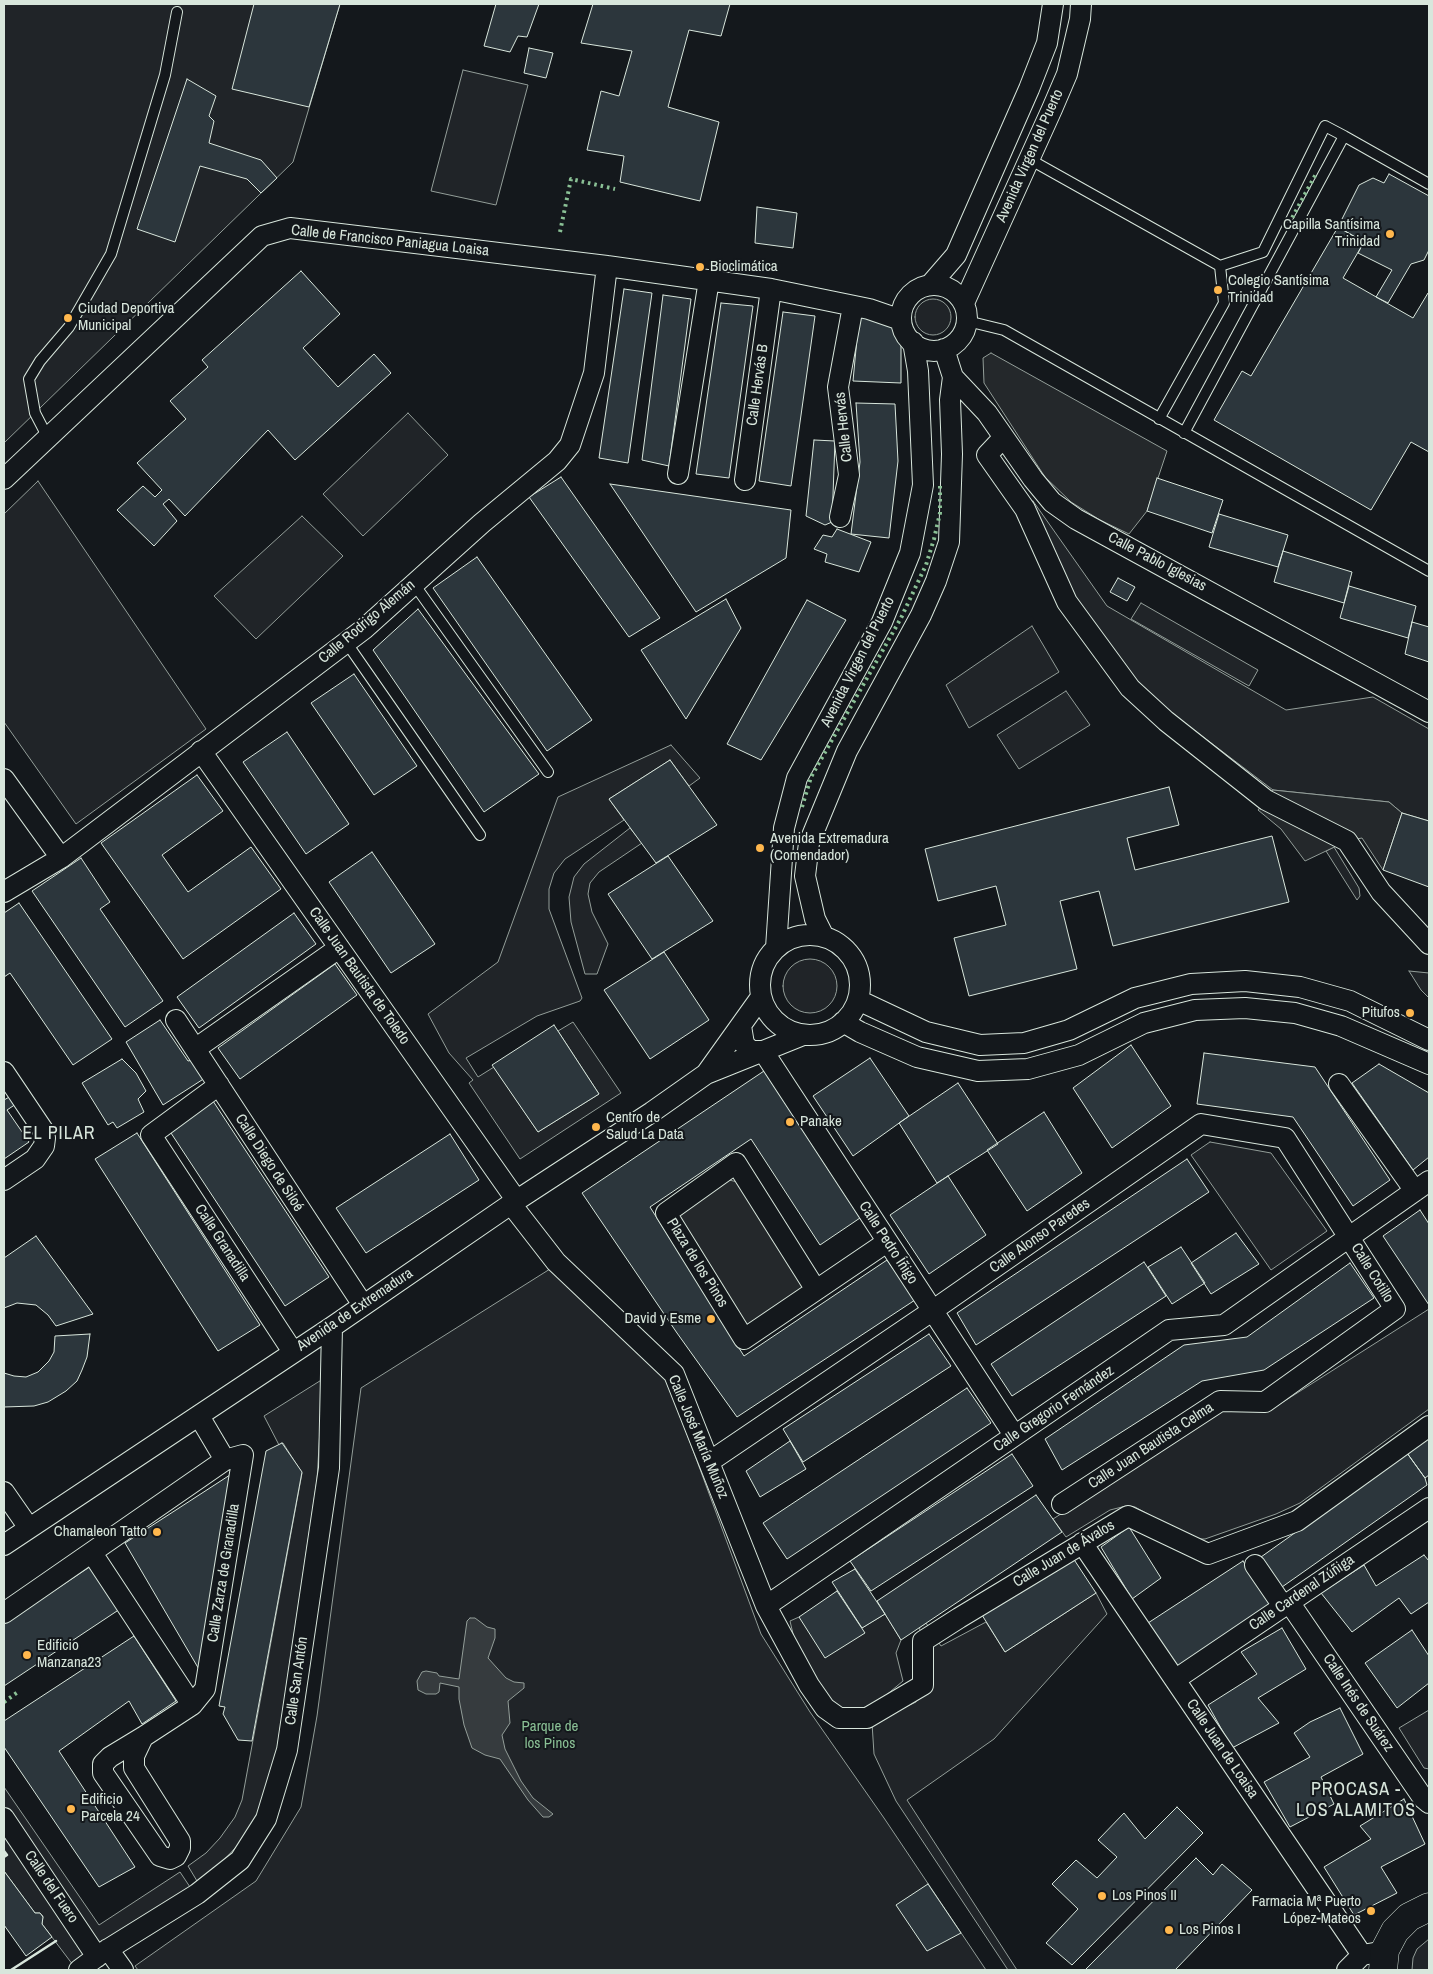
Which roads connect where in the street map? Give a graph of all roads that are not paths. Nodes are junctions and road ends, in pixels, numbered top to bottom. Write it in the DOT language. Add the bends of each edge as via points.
graph roads {
  1 [pos="1052,4"];
  2 [pos="1081,4"];
  3 [pos="177,12"];
  4 [pos="1344,136"];
  5 [pos="1029,159"];
  6 [pos="1429,184"];
  7 [pos="607,266"];
  8 [pos="1220,266"];
  9 [pos="709,280"];
  10 [pos="930,285"];
  11 [pos="772,289"];
  12 [pos="908,299"];
  13 [pos="861,308"];
  14 [pos="965,312"];
  15 [pos="901,320"];
  16 [pos="913,342"];
  17 [pos="944,349"];
  18 [pos="953,377"];
  19 [pos="1159,419"];
  20 [pos="1184,433"];
  21 [pos="48,438"];
  22 [pos="1003,438"];
  23 [pos="678,474"];
  24 [pos="4,479"];
  25 [pos="745,480"];
  26 [pos="840,517"];
  27 [pos="1429,571"];
  28 [pos="414,584"];
  29 [pos="346,642"];
  30 [pos="1429,712"];
  31 [pos="201,751"];
  32 [pos="548,772"];
  33 [pos="4,779"];
  34 [pos="480,835"];
  35 [pos="61,858"];
  36 [pos="4,892"];
  37 [pos="824,937"];
  38 [pos="1429,944"];
  39 [pos="340,948"];
  40 [pos="776,948"];
  41 [pos="761,997"];
  42 [pos="858,1000"];
  43 [pos="176,1020"];
  44 [pos="843,1022"];
  45 [pos="741,1026"];
  46 [pos="803,1034"];
  47 [pos="1429,1040"];
  48 [pos="194,1049"];
  49 [pos="762,1051"];
  50 [pos="1429,1064"];
  51 [pos="4,1072"];
  52 [pos="706,1074"];
  53 [pos="1339,1084"];
  54 [pos="219,1086"];
  55 [pos="4,1180"];
  56 [pos="1424,1188"];
  57 [pos="514,1202"];
  58 [pos="1350,1237"];
  59 [pos="887,1242"];
  60 [pos="816,1290"];
  61 [pos="363,1305"];
  62 [pos="1395,1309"];
  63 [pos="932,1311"];
  64 [pos="332,1327"];
  65 [pos="293,1352"];
  66 [pos="199,1416"];
  67 [pos="1429,1426"];
  68 [pos="1014,1435"];
  69 [pos="225,1460"];
  70 [pos="709,1462"];
  71 [pos="4,1492"];
  72 [pos="1062,1504"];
  73 [pos="1429,1508"];
  74 [pos="29,1528"];
  75 [pos="1082,1543"];
  76 [pos="4,1545"];
  77 [pos="92,1552"];
  78 [pos="1255,1565"];
  79 [pos="1286,1604"];
  80 [pos="766,1606"];
  81 [pos="4,1613"];
  82 [pos="1176,1679"];
  83 [pos="922,1685"];
  84 [pos="192,1705"];
  85 [pos="143,1737"];
  86 [pos="1429,1803"];
  87 [pos="4,1818"];
  88 [pos="1429,1905"];
  89 [pos="102,1953"];
  90 [pos="1376,1958"];
  91 [pos="79,1970"];
  92 [pos="122,1970"];
  93 [pos="1347,1970"];
  1 -- 10 [label="street, Avenida Virgen del Puerto" via="1047,43 1029,89 956,255"];
  2 -- 5 [label="street, Avenida Virgen del Puerto" via="1067,74"];
  3 -- 21 [label="lane" via="165,75 111,254 69,327 29,379 35,413"];
  4 -- 6 [label="lane"];
  4 -- 8 [label="lane" via="1325,126 1263,252"];
  4 -- 20 [label="lane"];
  5 -- 8 [label="lane"];
  5 -- 14 [label="street, Avenida Virgen del Puerto"];
  7 -- 9 [label="street, Calle de Francisco Paniagua Loaisa"];
  7 -- 21 [label="street, Calle de Francisco Paniagua Loaisa" via="290,228 262,236"];
  7 -- 28 [label="street, Calle Rodrigo Alemán" via="594,373 570,445 557,461"];
  8 -- 19 [label="lane" via="1224,303"];
  9 -- 11 [label="street, Calle de Francisco Paniagua Loaisa"];
  9 -- 23 [label="street"];
  10 -- 12 [label="street" via="914,292"];
  10 -- 14 [label="street" via="947,287 954,292"];
  11 -- 13 [label="street, Calle de Francisco Paniagua Loaisa"];
  11 -- 25 [label="street, Calle Hervás B"];
  12 -- 13 [label="street, Calle de Francisco Paniagua Loaisa"];
  12 -- 15 [label="street"];
  13 -- 15 [label="street, Calle de Francisco Paniagua Loaisa"];
  13 -- 26 [label="street, Calle Hervás" via="838,387 849,475"];
  14 -- 17 [label="street" via="966,327 958,340"];
  14 -- 19 [label="lane" via="1004,330"];
  15 -- 16 [label="street"];
  16 -- 17 [label="street" via="922,348"];
  16 -- 40 [label="street, Avenida Virgen del Puerto" via="918,370 923,485 910,552 882,622 797,778 784,828"];
  17 -- 18 [label="street, Calle Pablo Iglesias"];
  18 -- 22 [label="street, Calle Pablo Iglesias" via="987,413"];
  18 -- 37 [label="street, Avenida Virgen del Puerto" via="949,542 921,615 847,751 809,843 805,876 814,919"];
  19 -- 20 [label="lane"];
  20 -- 27 [label="lane"];
  21 -- 24 [label="street, Calle de Francisco Paniagua Loaisa"];
  22 -- 30 [label="street, Calle Pablo Iglesias" via="1052,502 1076,519"];
  22 -- 38 [label="street" via="988,455 1025,509 1067,602 1130,688 1166,721 1266,800 1347,841 1381,892"];
  28 -- 29 [label="street, Calle Rodrigo Alemán"];
  28 -- 32 [label="lane"];
  29 -- 31 [label="street, Calle Rodrigo Alemán"];
  29 -- 34 [label="lane"];
  31 -- 35 [label="street, Calle Rodrigo Alemán"];
  31 -- 39 [label="street, Calle Juan Bautista de Toledo"];
  33 -- 35 [label="street"];
  35 -- 36 [label="street, Calle Rodrigo Alemán"];
  37 -- 40 [label="street" via="807,935 790,939"];
  37 -- 42 [label="street" via="850,955 860,984"];
  39 -- 48 [label="street"];
  39 -- 57 [label="street, Calle Juan Bautista de Toledo"];
  40 -- 41 [label="street" via="762,970"];
  41 -- 45 [label="street"];
  41 -- 46 [label="street" via="776,1022"];
  42 -- 44 [label="street"];
  42 -- 47 [label="street" via="926,1032 980,1045 1024,1043 1069,1030 1135,998 1191,984 1245,981 1300,987 1350,1001"];
  43 -- 48 [label="street, Calle Diego de Siloé"];
  44 -- 46 [label="street" via="818,1034"];
  44 -- 50 [label="street" via="917,1057 978,1071 1028,1069 1079,1055 1144,1023 1195,1010 1245,1008 1295,1013 1341,1026"];
  45 -- 49 [label="street" via="744,1044 751,1051"];
  45 -- 52 [label="street"];
  46 -- 49 [label="street"];
  48 -- 54 [label="street, Calle Diego de Siloé"];
  49 -- 52 [label="street"];
  49 -- 59 [label="street, Calle Pedro Íñigo"];
  51 -- 55 [label="street" via="43,1130 45,1138 44,1146 35,1159"];
  52 -- 57 [label="street, Avenida de Extremadura"];
  53 -- 56 [label="street"];
  54 -- 61 [label="street, Calle Diego de Siloé"];
  54 -- 65 [label="street, Calle Granadilla" via="151,1135"];
  56 -- 58 [label="street, Calle Gregorio Fernández"];
  57 -- 61 [label="street, Avenida de Extremadura"];
  57 -- 70 [label="street, Calle José María Muñoz" via="556,1262 674,1374"];
  58 -- 62 [label="street, Calle Cotillo"];
  58 -- 63 [label="street, Calle Alonso Paredes" via="1285,1138 1202,1124"];
  58 -- 68 [label="street, Calle Gregorio Fernández" via="1224,1325 1169,1330"];
  59 -- 60 [label="street, Plaza de los Pinos"];
  59 -- 63 [label="street, Calle Pedro Íñigo"];
  60 -- 60 [label="street, Plaza de los Pinos" via="736,1163 666,1212 744,1339"];
  61 -- 64 [label="street, Avenida de Extremadura"];
  62 -- 72 [label="street, Calle Juan Bautista Celma" via="1265,1402 1220,1401"];
  63 -- 68 [label="street, Calle Pedro Íñigo"];
  63 -- 70 [label="street, Calle Alonso Paredes"];
  64 -- 65 [label="street, Avenida de Extremadura"];
  64 -- 89 [label="street, Calle San Antón" via="329,1468 287,1750 266,1819 240,1860 197,1894"];
  65 -- 66 [label="street, Avenida de Extremadura"];
  66 -- 69 [label="street"];
  66 -- 74 [label="street, Avenida de Extremadura"];
  67 -- 75 [label="street, Calle Juan de Ávalos" via="1297,1521 1208,1554 1128,1516"];
  68 -- 80 [label="street, Calle Gregorio Fernández"];
  69 -- 77 [label="street"];
  69 -- 84 [label="street, Calle Zarza de Granadilla" via="243,1455 205,1689"];
  70 -- 80 [label="street, Calle José María Muñoz"];
  71 -- 74 [label="street"];
  73 -- 79 [label="street, Calle Cardenal Zúñiga"];
  74 -- 76 [label="street, Avenida de Extremadura"];
  75 -- 82 [label="street, Calle Juan de Loaisa"];
  75 -- 83 [label="street, Calle Juan de Ávalos" via="922,1641"];
  77 -- 81 [label="street"];
  77 -- 84 [label="street"];
  78 -- 79 [label="street, Calle Inés de Suárez"];
  79 -- 82 [label="street, Calle Cardenal Zúñiga"];
  79 -- 86 [label="street, Calle Inés de Suárez"];
  80 -- 83 [label="street, Calle José María Muñoz" via="809,1685 825,1708 839,1718 867,1718"];
  82 -- 90 [label="street, Calle Juan de Loaisa"];
  84 -- 85 [label="street, Calle Zarza de Granadilla"];
  85 -- 85 [label="street, Calle Zarza de Granadilla" via="110,1757 103,1764 103,1773 160,1856 170,1859 176,1856 180,1841 134,1768 134,1756"];
  87 -- 89 [label="street, Calle del Fuero"];
  88 -- 90 [label="main road" via="1409,1916"];
  89 -- 91 [label="street, Calle San Antón"];
  89 -- 92 [label="street, Calle del Fuero"];
  90 -- 93 [label="street"];
}
